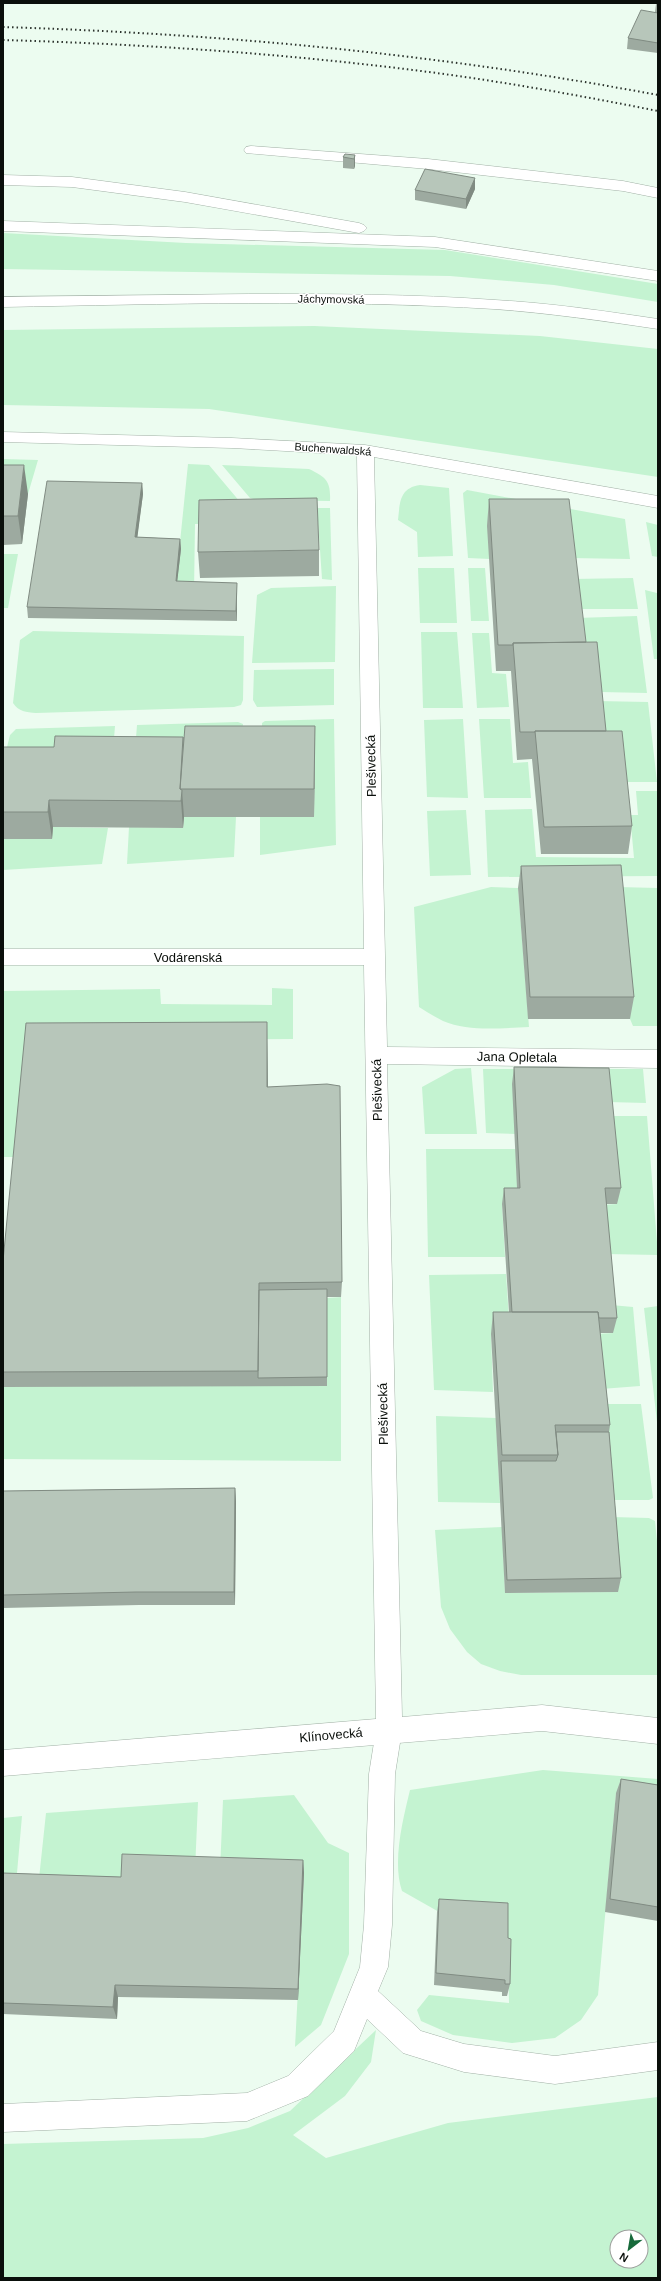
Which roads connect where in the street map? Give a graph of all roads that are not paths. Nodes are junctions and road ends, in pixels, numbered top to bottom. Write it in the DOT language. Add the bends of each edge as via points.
graph roads {
  1 [pos="251,150"];
  2 [pos="3,180"];
  3 [pos="658,194"];
  4 [pos="3,226"];
  5 [pos="435,242"];
  6 [pos="658,276"];
  7 [pos="3,302"];
  8 [pos="658,324"];
  9 [pos="3,437"];
  10 [pos="365,450"];
  11 [pos="658,502"];
  12 [pos="3,957"];
  13 [pos="374,957"];
  14 [pos="377,1055"];
  15 [pos="658,1059"];
  16 [pos="389,1730"];
  17 [pos="658,1731"];
  18 [pos="3,1763"];
  19 [pos="362,1995"];
  20 [pos="658,2056"];
  21 [pos="3,2118"];
  1 -- 3 [label="street" via="428,164 623,186"];
  2 -- 5 [label="street" via="72,182 184,197"];
  4 -- 5 [label="street"];
  5 -- 6 [label="street"];
  7 -- 8 [label="street, Jáchymovská" via="339,298 492,305"];
  9 -- 10 [label="street, Buchenwaldská" via="232,443"];
  10 -- 11 [label="street, Buchenwaldská"];
  10 -- 13 [label="street, Plešivecká"];
  12 -- 13 [label="street, Vodárenská"];
  13 -- 14 [label="street, Plešivecká"];
  14 -- 15 [label="street, Jana Opletala"];
  14 -- 16 [label="street, Plešivecká"];
  16 -- 17 [label="street, Klínovecká" via="542,1718"];
  16 -- 18 [label="street, Klínovecká"];
  16 -- 19 [label="street, Plešivecká" via="382,1774 378,1925 374,1968"];
  19 -- 20 [label="street" via="413,2044 464,2058 555,2070"];
  19 -- 21 [label="street, Plešivecká" via="344,2042 298,2086 247,2107"];
}
